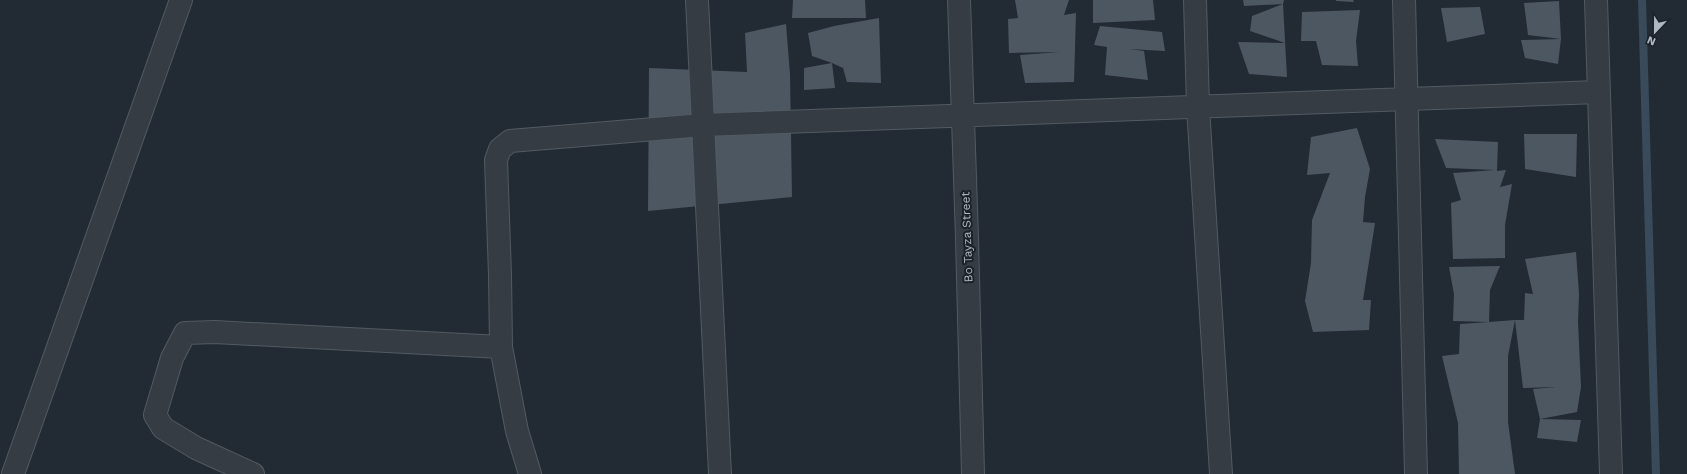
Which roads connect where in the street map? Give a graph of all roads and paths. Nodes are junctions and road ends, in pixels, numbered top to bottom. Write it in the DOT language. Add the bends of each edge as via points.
graph roads {
  1 [pos="181,0"];
  2 [pos="698,0"];
  3 [pos="959,0"];
  4 [pos="1195,0"];
  5 [pos="1404,0"];
  6 [pos="1596,0"];
  7 [pos="1598,92"];
  8 [pos="1408,99"];
  9 [pos="1198,107"];
  10 [pos="963,115"];
  11 [pos="703,125"];
  12 [pos="501,347"];
  13 [pos="12,474"];
  14 [pos="253,474"];
  15 [pos="530,474"];
  16 [pos="720,474"];
  17 [pos="973,474"];
  18 [pos="1221,474"];
  19 [pos="1416,474"];
  20 [pos="1611,474"];
  1 -- 13 [label="street"];
  2 -- 11 [label="street"];
  3 -- 10 [label="street, Bo Tayza Street"];
  4 -- 9 [label="street"];
  5 -- 8 [label="street"];
  6 -- 7 [label="street"];
  7 -- 8 [label="street"];
  7 -- 20 [label="street"];
  8 -- 9 [label="street"];
  8 -- 19 [label="street"];
  9 -- 10 [label="street"];
  9 -- 18 [label="street"];
  10 -- 11 [label="street"];
  10 -- 17 [label="street, Bo Tayza Street"];
  11 -- 12 [label="street" via="510,141 500,149 496,160"];
  11 -- 16 [label="street"];
  12 -- 14 [label="street" via="215,332 185,333 172,358 155,415 163,428 176,436"];
  12 -- 15 [label="street" via="517,431"];
}
